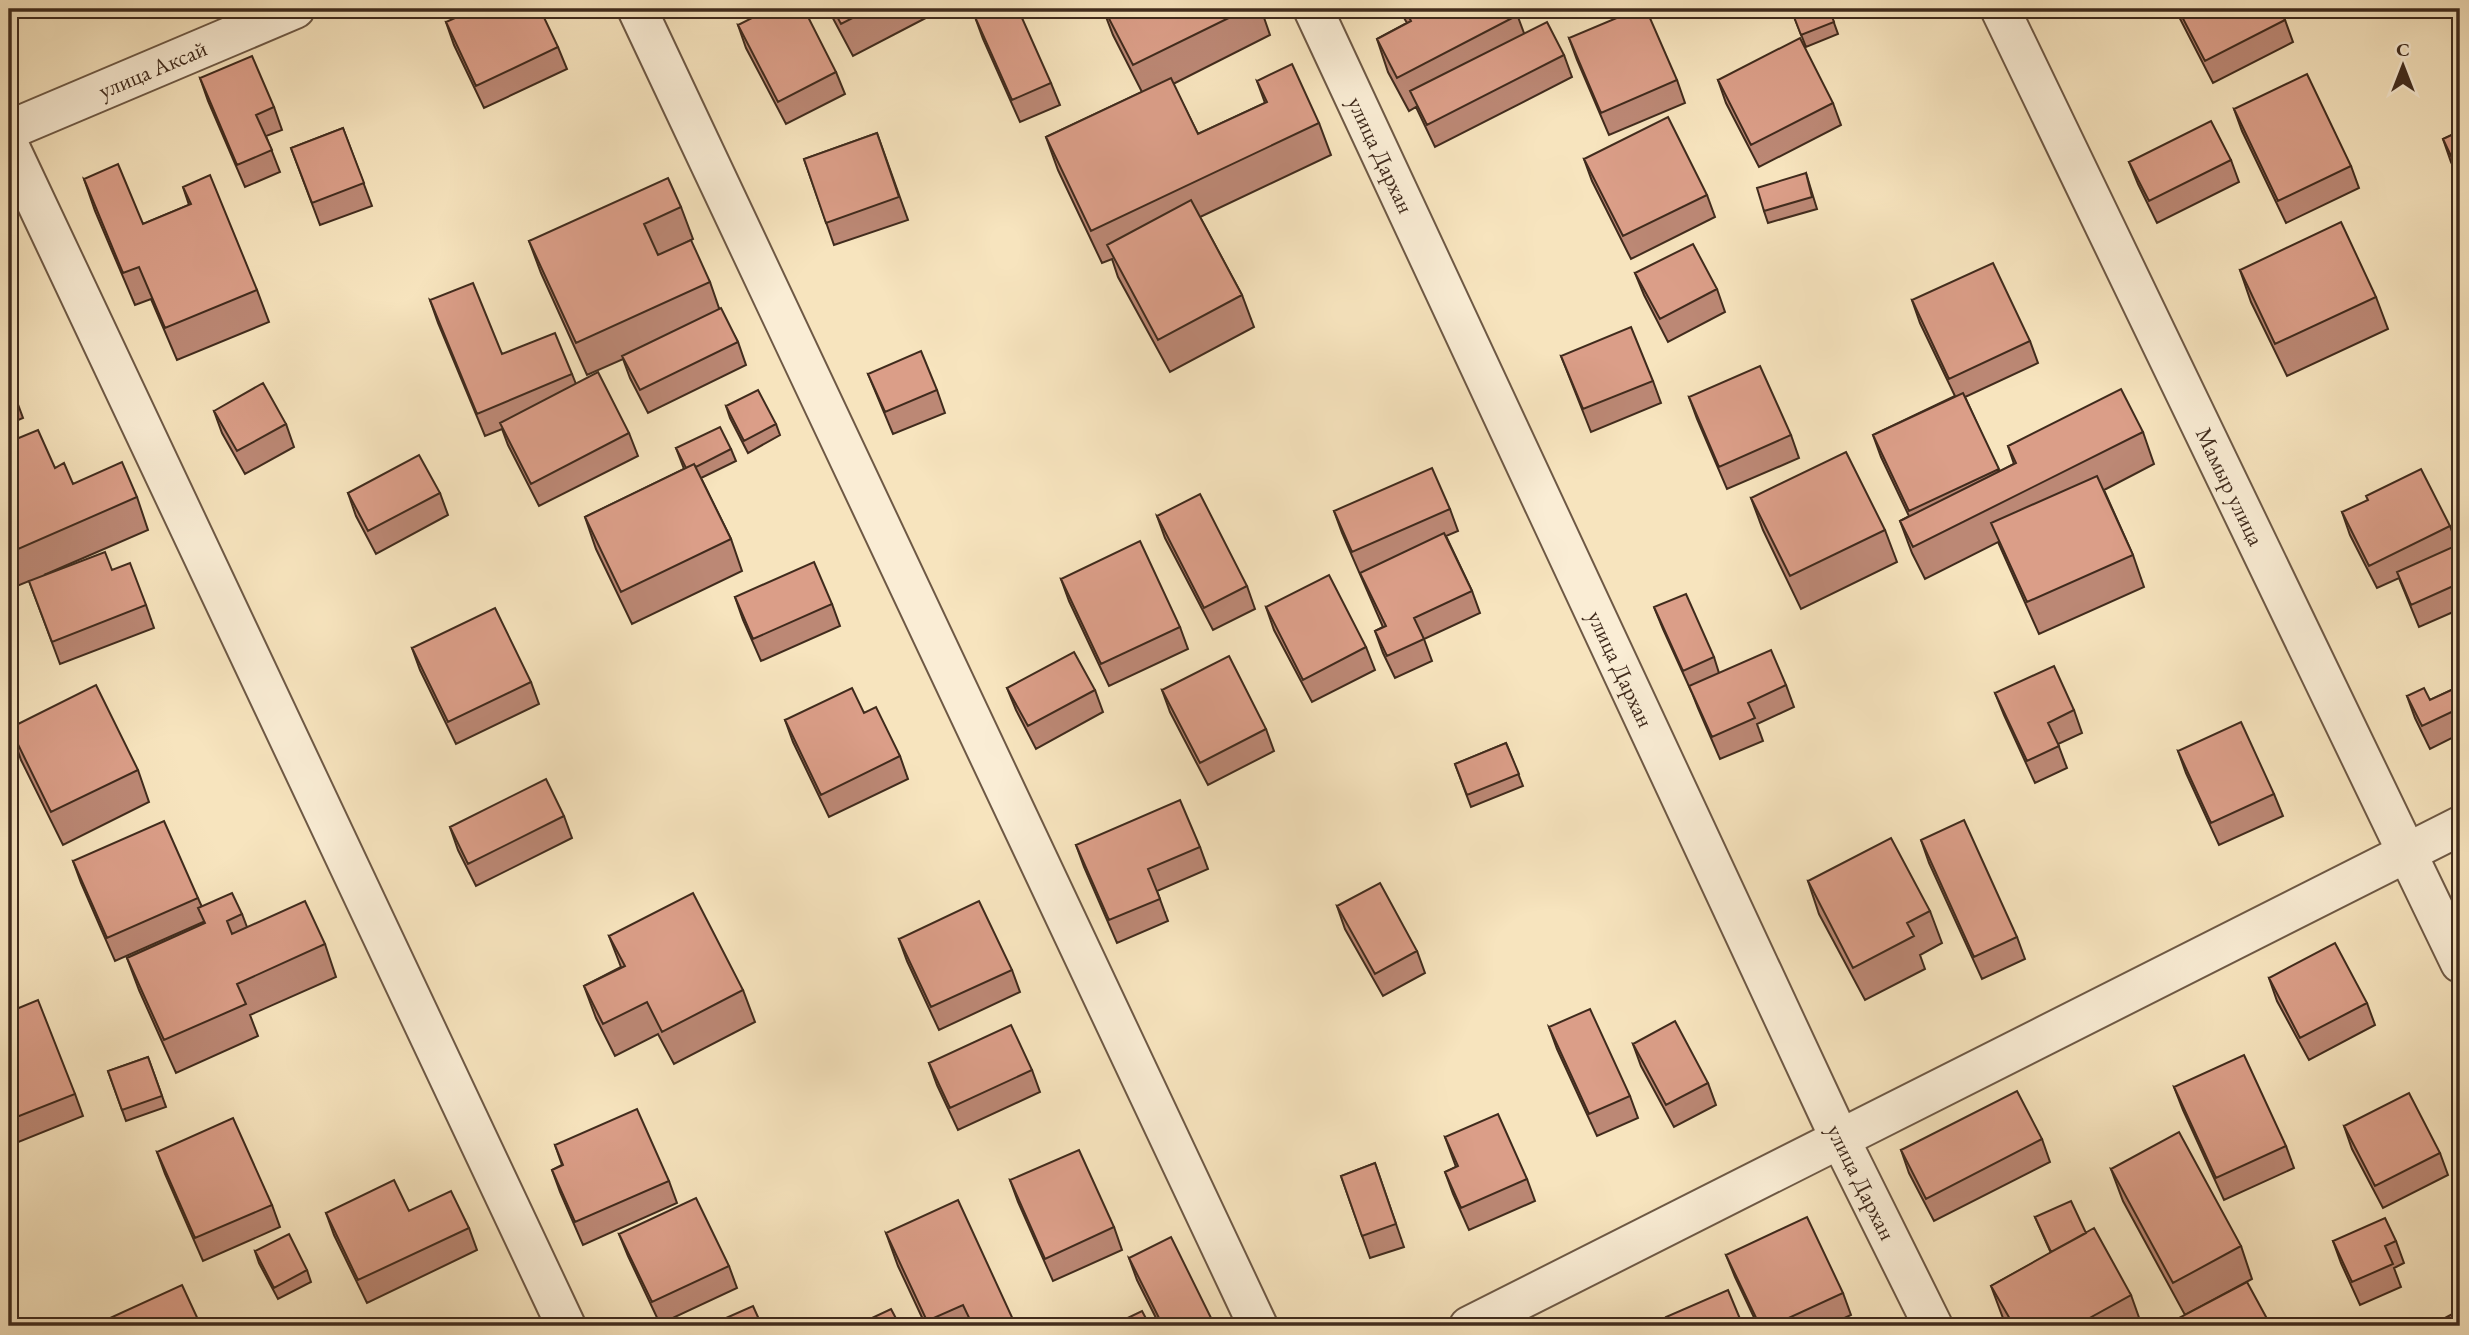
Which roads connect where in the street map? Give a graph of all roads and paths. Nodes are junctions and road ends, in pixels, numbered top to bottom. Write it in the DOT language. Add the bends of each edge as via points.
graph roads {
  1 [pos="295,9"];
  2 [pos="637,9"];
  3 [pos="1313,9"];
  4 [pos="2000,9"];
  5 [pos="9,130"];
  6 [pos="9,145"];
  7 [pos="2460,826"];
  8 [pos="2407,853"];
  9 [pos="2460,963"];
  10 [pos="1840,1139"];
  11 [pos="566,1326"];
  12 [pos="1258,1326"];
  13 [pos="1469,1326"];
  14 [pos="1933,1326"];
  1 -- 5 [label="street, улица Аксай"];
  2 -- 12 [label="street"];
  3 -- 10 [label="street, улица Дархан"];
  4 -- 8 [label="street, Мамыр улица"];
  6 -- 11 [label="street"];
  7 -- 8 [label="street"];
  8 -- 9 [label="street, Мамыр улица"];
  8 -- 10 [label="street"];
  10 -- 13 [label="street"];
  10 -- 14 [label="street, улица Дархан"];
}
